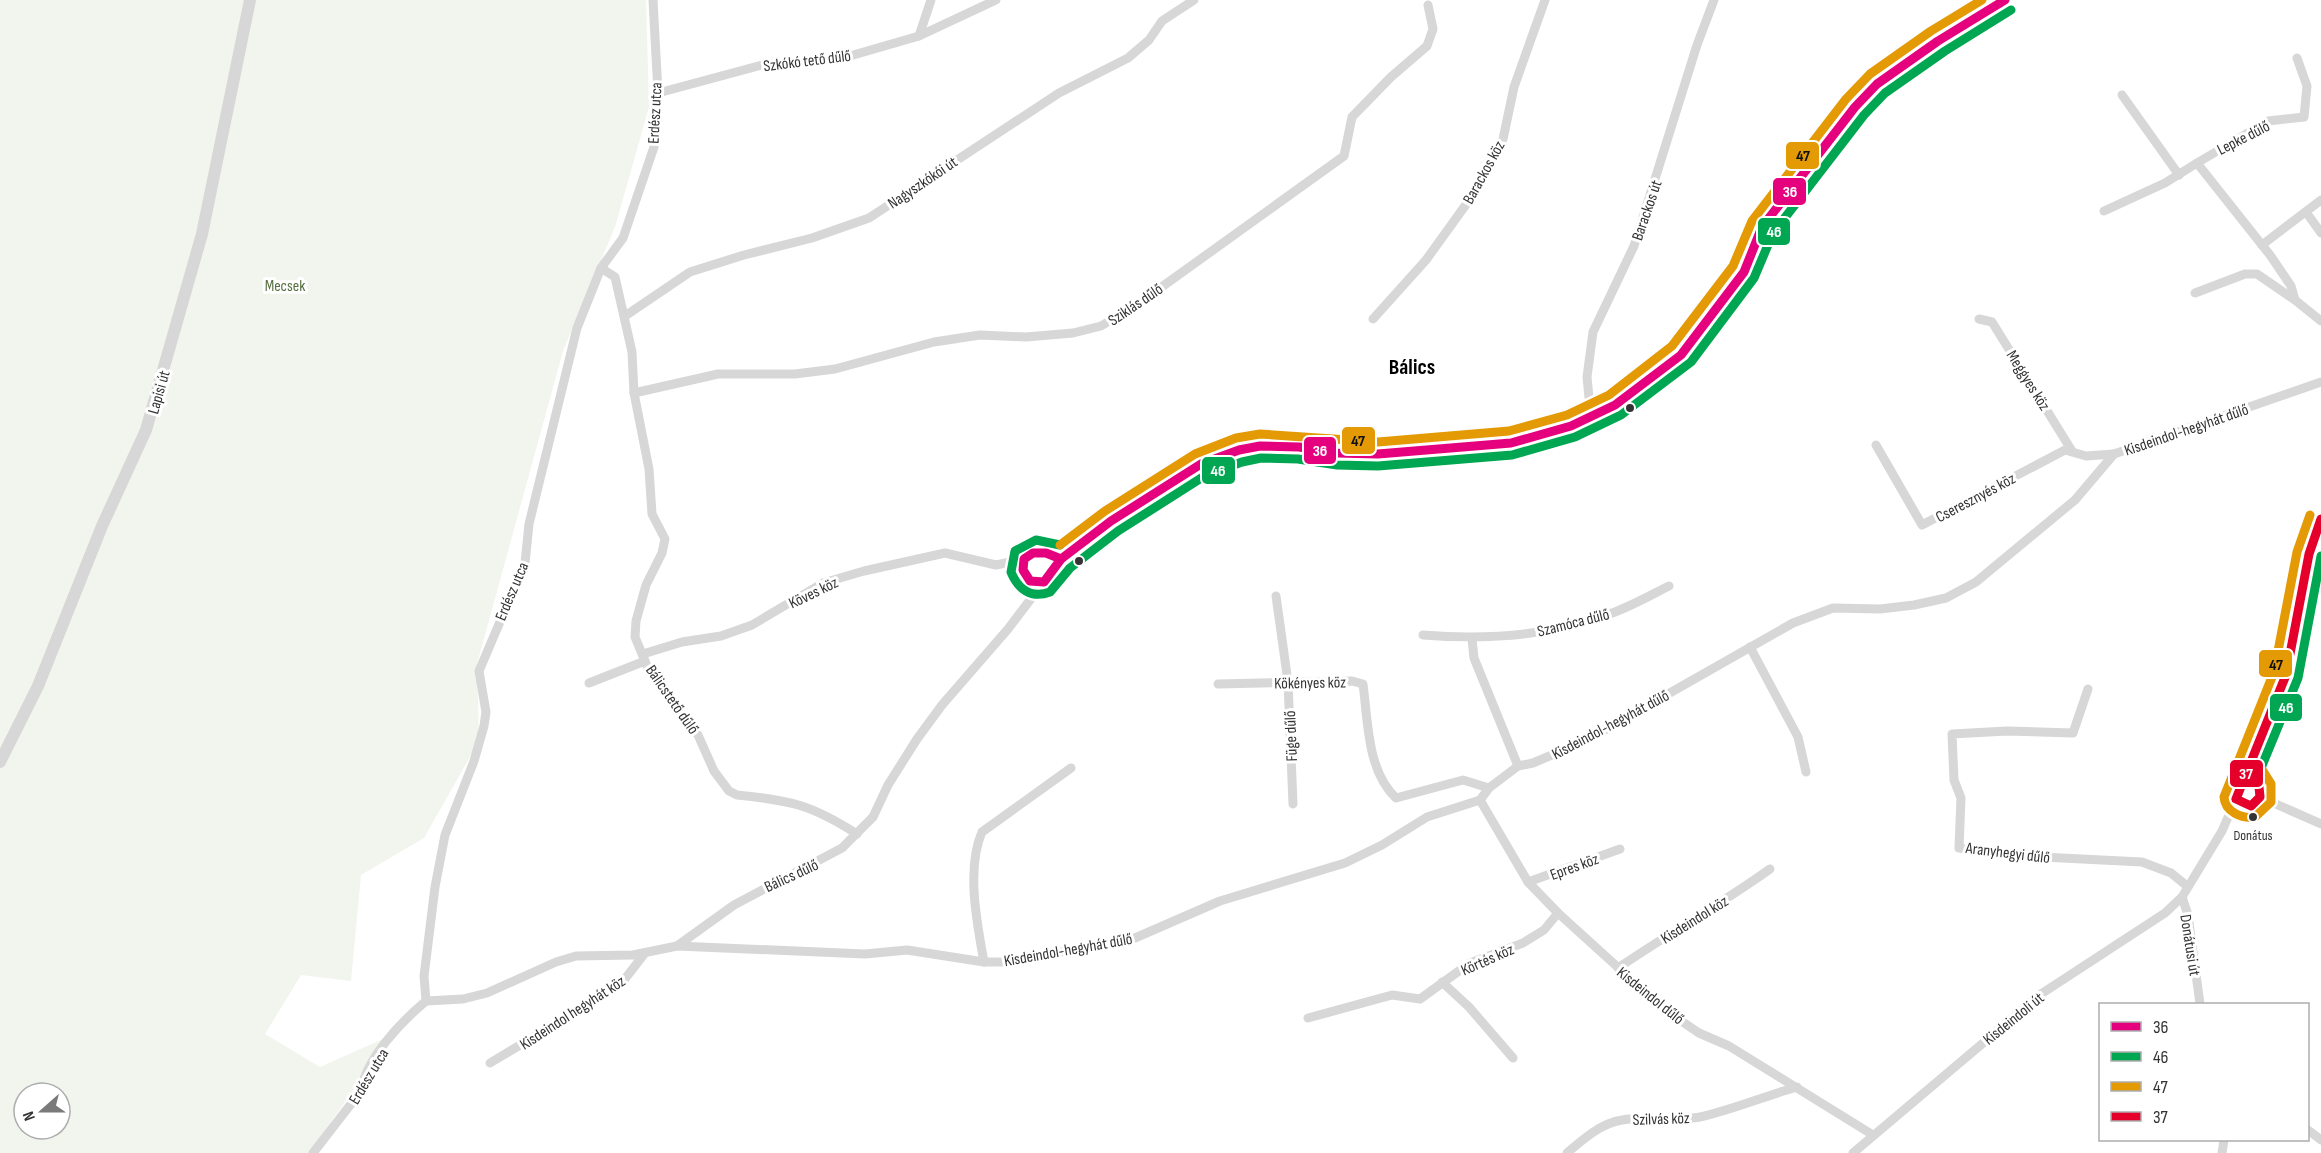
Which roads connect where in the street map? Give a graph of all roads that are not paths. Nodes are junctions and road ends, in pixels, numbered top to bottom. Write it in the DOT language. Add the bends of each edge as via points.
graph roads {
  1 [pos="249,0"];
  2 [pos="653,0"];
  3 [pos="931,0"];
  4 [pos="996,0"];
  5 [pos="1194,0"];
  6 [pos="1545,0"];
  7 [pos="1714,0"];
  8 [pos="2005,0"];
  9 [pos="1428,5"];
  10 [pos="919,36"];
  11 [pos="2297,58"];
  12 [pos="658,93"];
  13 [pos="2122,95"];
  14 [pos="2197,163"];
  15 [pos="2179,175"];
  16 [pos="2321,200"];
  17 [pos="2104,211"];
  18 [pos="2306,212"];
  19 [pos="2321,233"];
  20 [pos="2262,245"];
  21 [pos="601,268"];
  22 [pos="2195,293"];
  23 [pos="2295,300"];
  24 [pos="625,316"];
  25 [pos="1373,319"];
  26 [pos="1978,319"];
  27 [pos="2321,321"];
  28 [pos="2321,382"];
  29 [pos="634,393"];
  30 [pos="1591,418"];
  31 [pos="1876,445"];
  32 [pos="2072,451"];
  33 [pos="2114,454"];
  34 [pos="2321,519"];
  35 [pos="1024,559"];
  36 [pos="1061,559"];
  37 [pos="1044,582"];
  38 [pos="1669,586"];
  39 [pos="1276,596"];
  40 [pos="1423,634"];
  41 [pos="1472,639"];
  42 [pos="1750,647"];
  43 [pos="644,657"];
  44 [pos="1288,682"];
  45 [pos="589,683"];
  46 [pos="1218,684"];
  47 [pos="2088,689"];
  48 [pos="0,762"];
  49 [pos="1518,765"];
  50 [pos="1071,768"];
  51 [pos="2249,771"];
  52 [pos="1806,772"];
  53 [pos="1489,788"];
  54 [pos="2260,797"];
  55 [pos="2236,799"];
  56 [pos="1480,800"];
  57 [pos="1293,804"];
  58 [pos="2321,824"];
  59 [pos="857,834"];
  60 [pos="1620,849"];
  61 [pos="1770,869"];
  62 [pos="1528,882"];
  63 [pos="2187,886"];
  64 [pos="2182,897"];
  65 [pos="1558,913"];
  66 [pos="676,946"];
  67 [pos="645,953"];
  68 [pos="984,962"];
  69 [pos="1618,968"];
  70 [pos="1442,982"];
  71 [pos="426,1001"];
  72 [pos="2200,1003"];
  73 [pos="1308,1018"];
  74 [pos="1513,1058"];
  75 [pos="490,1063"];
  76 [pos="1797,1087"];
  77 [pos="1873,1135"];
  78 [pos="313,1153"];
  79 [pos="1567,1153"];
  80 [pos="1853,1153"];
  1 -- 48 [label="street, Lapisi út" via="202,234 146,430 102,526 38,686"];
  2 -- 12 [label="street, Erdész utca"];
  3 -- 10 [label="street"];
  4 -- 10 [label="street, Szkókó tető dűlő"];
  5 -- 24 [label="street, Nagyszkókói út" via="1162,21 1149,40 1128,58 1059,93 869,218 690,272"];
  6 -- 25 [label="street, Barackos köz" via="1514,87 1503,139 1480,181 1426,260"];
  7 -- 30 [label="street, Barackos út" via="1634,246 1593,332 1587,377"];
  8 -- 30 [label="street, Bálics dűlő" via="1877,84 1762,227 1744,272 1681,355 1615,405"];
  9 -- 29 [label="street, Sziklás dűlő" via="1433,30 1427,46 1352,117 1344,156 1138,304 1101,326 1026,337 980,335 934,342 835,369 795,374 718,374"];
  10 -- 12 [label="street, Szkókó tető dűlő" via="843,58 762,65"];
  11 -- 14 [label="street, Lepke dűlő" via="2307,86 2304,117 2268,121"];
  12 -- 21 [label="street, Erdész utca" via="654,147 622,238"];
  13 -- 15 [label="street"];
  14 -- 15 [label="street, Lepke dűlő"];
  14 -- 20 [label="street, Lepke dűlő"];
  15 -- 17 [label="street, Lepke dűlő"];
  16 -- 18 [label="street"];
  18 -- 19 [label="street"];
  18 -- 20 [label="street"];
  20 -- 23 [label="street, Lepke dűlő" via="2291,286"];
  21 -- 24 [label="street, Bálicstető dűlő" via="615,277"];
  21 -- 71 [label="street, Erdész utca" via="577,328 529,524 525,564 479,671 486,712 484,726 445,835 424,976"];
  22 -- 23 [label="street, Lepke dűlő" via="2246,274 2257,274"];
  23 -- 27 [label="street, Lepke dűlő"];
  24 -- 29 [label="street, Bálicstető dűlő"];
  26 -- 32 [label="street, Meggyes köz" via="1992,322"];
  28 -- 33 [label="street, Kisdeindol-hegyhát dűlő"];
  29 -- 43 [label="street, Bálicstető dűlő" via="649,469 652,514 665,539 636,621 635,637"];
  30 -- 36 [label="street, Bálics dűlő" via="1545,435 1500,444 1378,454 1299,447 1239,450 1202,464 1175,480"];
  31 -- 32 [label="street, Cseresznyés köz" via="1923,525 2065,450"];
  32 -- 33 [label="street, Cseresznyés köz" via="2086,456"];
  33 -- 42 [label="street, Kisdeindol-hegyhát dűlő" via="2075,500 1976,582 1946,598 1880,609 1833,608 1793,623"];
  34 -- 51 [label="street, Donátusi út" via="2309,554 2286,675"];
  35 -- 36 [label="street, Köves köz" via="1040,551"];
  35 -- 37 [label="street" via="1022,568 1028,579"];
  35 -- 43 [label="street, Köves köz" via="996,565 945,553 864,572 824,584 752,625 721,636 682,642"];
  36 -- 37 [label="street, Bálics dűlő"];
  37 -- 59 [label="street, Bálics dűlő" via="929,722 888,785 873,817"];
  38 -- 41 [label="street, Szamóca dűlő" via="1614,612 1560,629"];
  39 -- 44 [label="street, Füge dűlő"];
  40 -- 41 [label="street, Szamóca dűlő"];
  41 -- 49 [label="street" via="1474,658"];
  42 -- 49 [label="street, Kisdeindol-hegyhát dűlő" via="1587,740 1533,763"];
  42 -- 52 [label="street" via="1798,737"];
  43 -- 45 [label="street, Köves köz"];
  43 -- 59 [label="street, Bálicstető dűlő" via="674,706 698,735 714,771 729,791 805,806"];
  44 -- 46 [label="street, Kökényes köz"];
  44 -- 53 [label="street, Kökényes köz" via="1363,684 1372,751 1385,788 1396,798 1463,780"];
  44 -- 57 [label="street, Füge dűlő"];
  47 -- 63 [label="street, Aranyhegyi dűlő" via="2073,733 1952,734 1954,780 1961,798 1959,848 2004,855 2142,862 2171,873"];
  49 -- 53 [label="street, Kisdeindol-hegyhát dűlő"];
  50 -- 68 [label="street" via="982,832 976,860 975,914"];
  51 -- 54 [label="street"];
  51 -- 55 [label="street, Donátusi út"];
  53 -- 56 [label="street, Kisdeindol-hegyhát dűlő"];
  54 -- 55 [label="street" via="2251,806"];
  54 -- 58 [label="street"];
  55 -- 63 [label="street, Donátusi út" via="2222,831"];
  56 -- 62 [label="street, Kisdeindol dűlő"];
  56 -- 68 [label="street, Kisdeindol-hegyhát dűlő" via="1426,817 1345,863 1221,901 1135,938 1040,957"];
  59 -- 66 [label="street, Bálics dűlő" via="826,859 765,886"];
  60 -- 62 [label="street, Epres köz"];
  61 -- 69 [label="street, Kisdeindol köz"];
  62 -- 65 [label="street, Kisdeindol dűlő"];
  63 -- 64 [label="street, Donátusi út"];
  64 -- 72 [label="street, Donátusi út"];
  64 -- 77 [label="street, Kisdeindoli út" via="2041,994"];
  65 -- 69 [label="street, Kisdeindol dűlő"];
  65 -- 70 [label="street, Körtés köz" via="1544,930 1523,943 1470,963"];
  66 -- 67 [label="street, Bálics dűlő"];
  66 -- 68 [label="street, Kisdeindol-hegyhát dűlő" via="866,954 907,950"];
  67 -- 71 [label="street, Bálics dűlő" via="576,956 487,993"];
  67 -- 75 [label="street, Kisdeindol hegyhát köz" via="621,984"];
  69 -- 76 [label="street, Kisdeindol dűlő" via="1665,1010 1699,1033 1729,1046"];
  70 -- 73 [label="street, Körtés köz" via="1420,999 1392,995"];
  70 -- 74 [label="street"];
  71 -- 78 [label="street, Erdész utca" via="381,1050 363,1079 361,1091"];
  76 -- 77 [label="street, Kisdeindol dűlő"];
  76 -- 79 [label="street, Szilvás köz" via="1701,1116 1619,1120 1589,1135"];
  77 -- 80 [label="street, Kisdeindoli út"];
}
